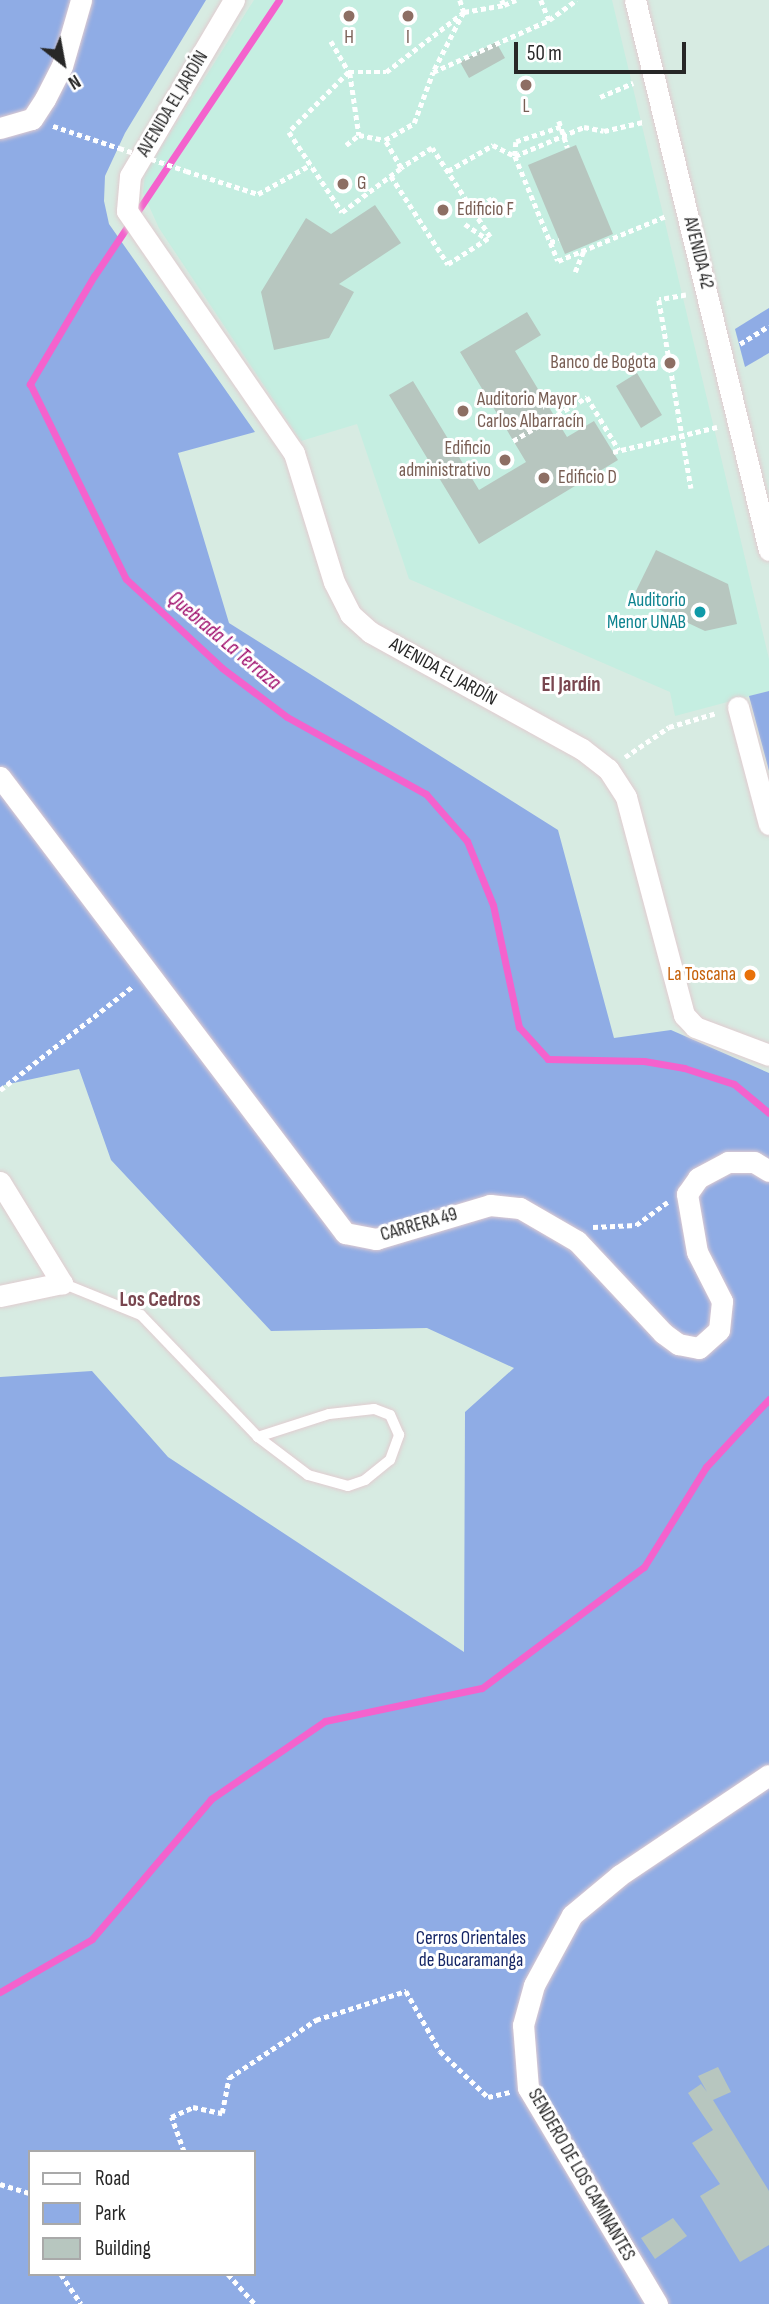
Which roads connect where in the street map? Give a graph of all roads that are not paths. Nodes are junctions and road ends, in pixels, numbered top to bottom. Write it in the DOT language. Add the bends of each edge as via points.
graph roads {
  1 [pos="81,0"];
  2 [pos="234,0"];
  3 [pos="635,0"];
  4 [pos="0,128"];
  5 [pos="764,503"];
  6 [pos="769,550"];
  7 [pos="738,707"];
  8 [pos="0,777"];
  9 [pos="769,824"];
  10 [pos="769,1055"];
  11 [pos="769,1171"];
  12 [pos="0,1182"];
  13 [pos="62,1283"];
  14 [pos="0,1296"];
  15 [pos="258,1437"];
  16 [pos="769,1775"];
  17 [pos="657,2304"];
  1 -- 4 [label="street" via="62,66 32,120"];
  2 -- 10 [label="street, AVENIDA EL JARDÍN" via="130,176 127,211 295,453 334,582 350,614 370,632 582,749 608,769 626,797 684,1015 695,1027"];
  3 -- 5 [label="street, AVENIDA 42" via="739,422"];
  5 -- 6 [label="street"];
  7 -- 9 [label="street"];
  8 -- 11 [label="street, CARRERA 49" via="345,1233 376,1239 505,1205 561,1228 663,1333 678,1344 699,1348 719,1330 722,1301 689,1226 685,1202 691,1185 728,1162 754,1162"];
  12 -- 13 [label="street"];
  13 -- 14 [label="street"];
  13 -- 15 [label="lane" via="141,1315"];
  15 -- 15 [label="lane" via="308,1475 348,1486 365,1480 390,1460 399,1434 390,1415 374,1409 329,1414"];
  16 -- 17 [label="street, SENDERO DE LOS CAMINANTES" via="621,1875 572,1915 530,1998 522,2058 528,2088"];
}
